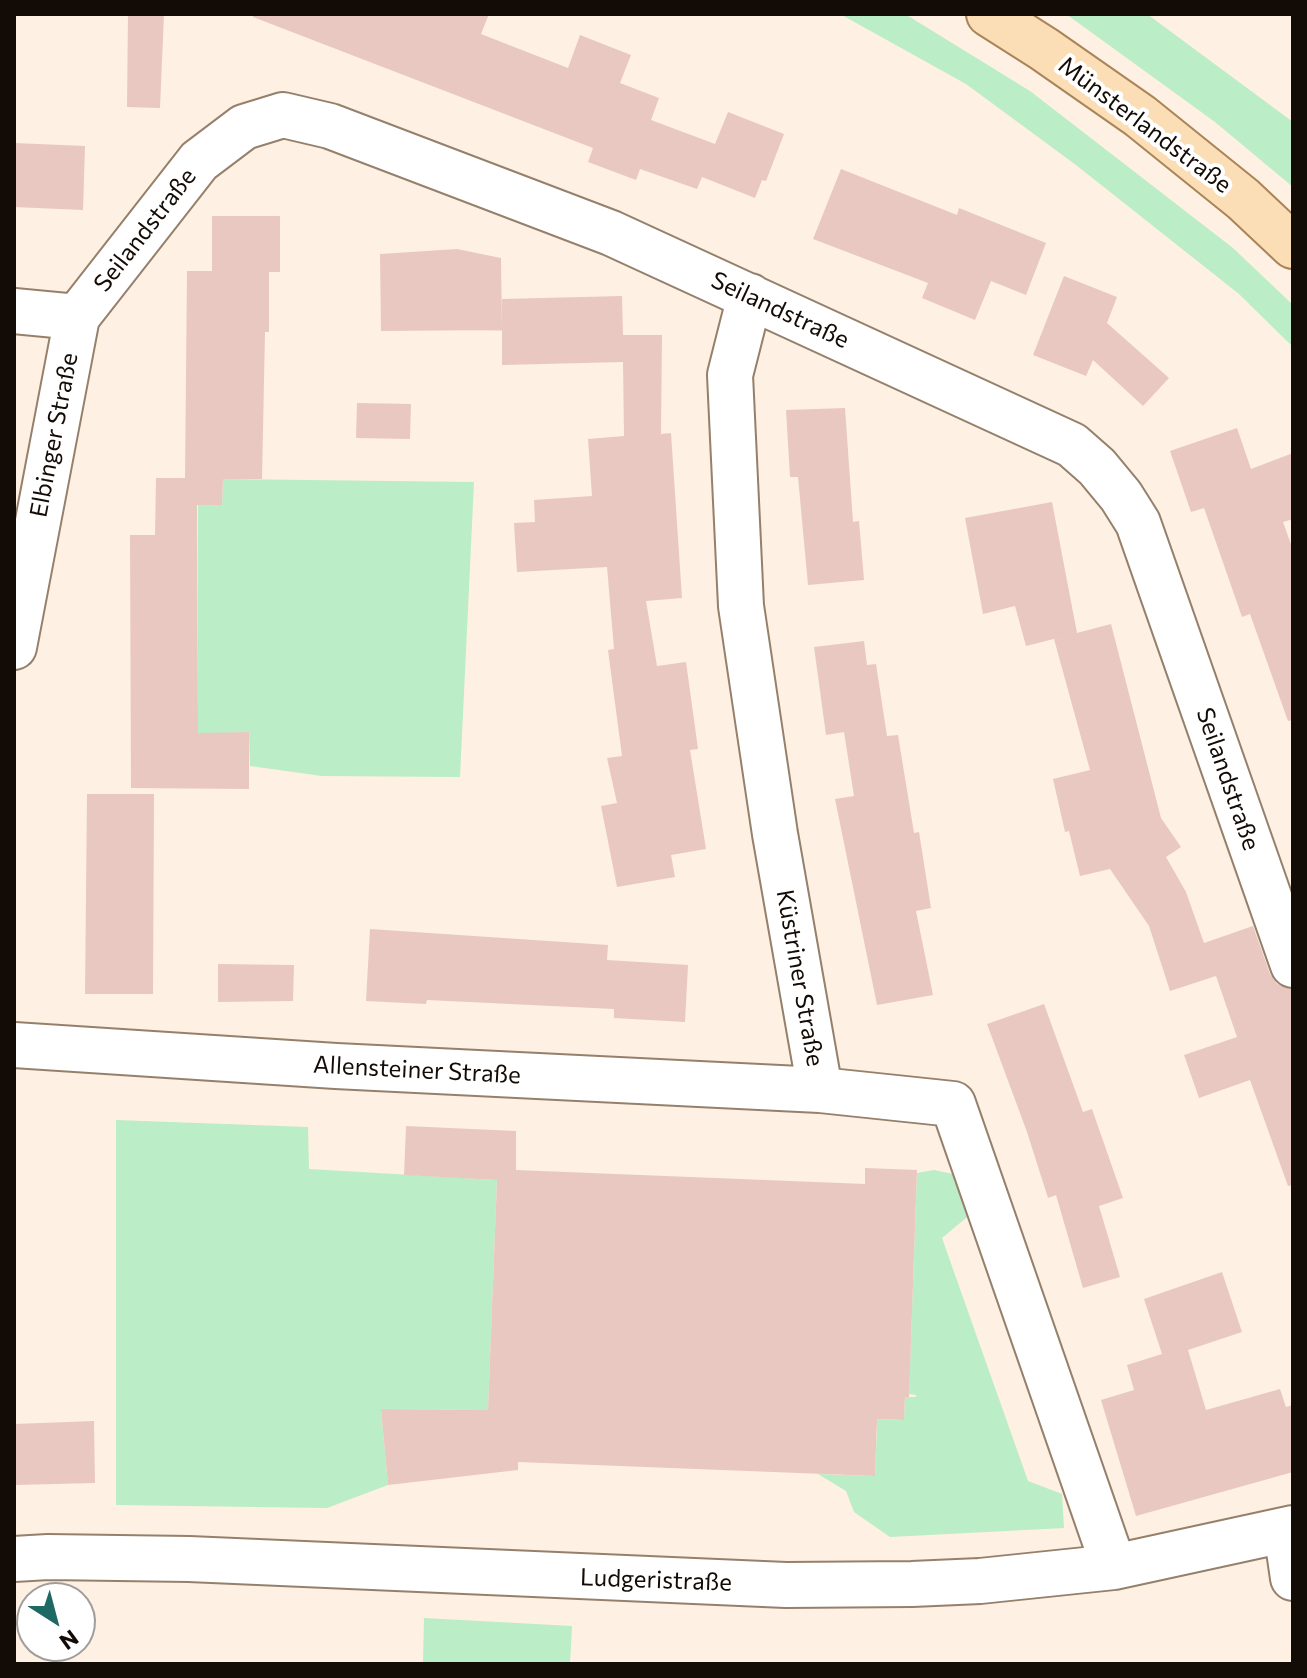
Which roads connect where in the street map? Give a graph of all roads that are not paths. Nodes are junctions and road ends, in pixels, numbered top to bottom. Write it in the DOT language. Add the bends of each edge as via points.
graph roads {
  1 [pos="989,14"];
  2 [pos="1293,246"];
  3 [pos="750,296"];
  4 [pos="14,311"];
  5 [pos="77,317"];
  6 [pos="14,647"];
  7 [pos="1293,965"];
  8 [pos="14,1045"];
  9 [pos="820,1090"];
  10 [pos="1289,1529"];
  11 [pos="14,1559"];
  12 [pos="1114,1567"];
  13 [pos="1293,1578"];
  1 -- 2 [label="main road, Münsterlandstraße" via="1140,116"];
  3 -- 5 [label="street, Seilandstraße" via="611,233 330,126 283,115 244,127 199,161"];
  3 -- 7 [label="street, Seilandstraße" via="1072,445 1121,496 1138,523"];
  3 -- 9 [label="street, Küstriner Straße" via="730,375 741,606"];
  4 -- 5 [label="street"];
  5 -- 6 [label="street, Elbinger Straße"];
  8 -- 9 [label="street, Allensteiner Straße"];
  9 -- 12 [label="street, Küstriner Straße" via="953,1104"];
  10 -- 12 [label="street, Ludgeristraße"];
  10 -- 13 [label="street"];
  11 -- 12 [label="street, Ludgeristraße" via="189,1559 786,1585 980,1581"];
}
